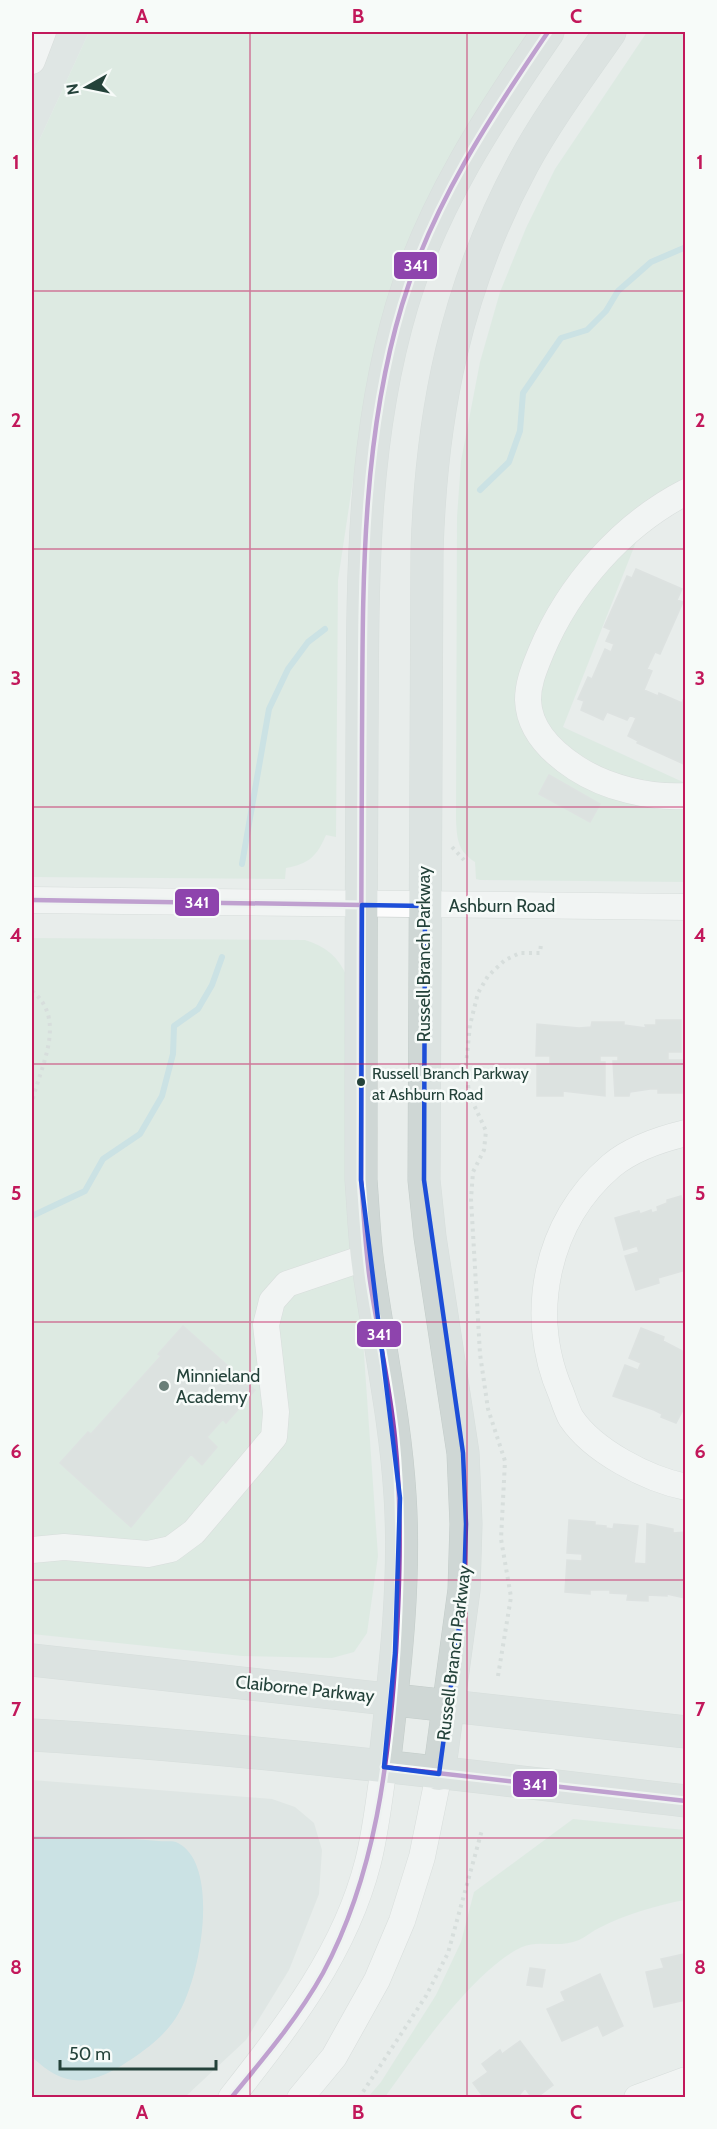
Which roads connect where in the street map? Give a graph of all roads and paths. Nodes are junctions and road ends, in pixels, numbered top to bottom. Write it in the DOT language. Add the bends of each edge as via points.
graph roads {
  1 [pos="43,32"];
  2 [pos="548,32"];
  3 [pos="610,32"];
  4 [pos="32,61"];
  5 [pos="686,492"];
  6 [pos="686,796"];
  7 [pos="451,841"];
  8 [pos="464,861"];
  9 [pos="32,900"];
  10 [pos="362,905"];
  11 [pos="425,906"];
  12 [pos="686,907"];
  13 [pos="541,944"];
  14 [pos="32,991"];
  15 [pos="32,1102"];
  16 [pos="686,1133"];
  17 [pos="367,1257"];
  18 [pos="686,1487"];
  19 [pos="32,1550"];
  20 [pos="32,1660"];
  21 [pos="498,1676"];
  22 [pos="392,1698"];
  23 [pos="448,1706"];
  24 [pos="686,1732"];
  25 [pos="32,1735"];
  26 [pos="384,1767"];
  27 [pos="439,1774"];
  28 [pos="686,1801"];
  29 [pos="482,1830"];
  30 [pos="686,2080"];
  31 [pos="231,2097"];
  32 [pos="300,2097"];
  33 [pos="359,2097"];
  34 [pos="637,2097"];
  1 -- 4 [label="street"];
  2 -- 10 [label="main road" via="493,114 436,220 403,303 381,387 369,463 363,567"];
  3 -- 11 [label="main road, Russell Branch Parkway" via="524,162 507,195 468,290 450,348 433,447 428,507"];
  5 -- 6 [label="street" via="662,505 615,543 567,601 549,632 531,678 528,701 543,740 580,770 599,780 649,794"];
  7 -- 8 [label="path"];
  9 -- 10 [label="street, Ashburn Road"];
  10 -- 11 [label="street, Ashburn Road"];
  10 -- 17 [label="main road" via="361,1180"];
  11 -- 12 [label="street, Ashburn Road"];
  11 -- 23 [label="main road, Russell Branch Parkway" via="424,1180 463,1453 466,1524 464,1590"];
  13 -- 21 [label="path" via="540,953 520,953 505,960 488,976 478,993 470,1024 466,1065 469,1094 486,1131 484,1150 473,1172 471,1199 480,1354 488,1409 505,1461 501,1539 511,1597"];
  14 -- 15 [label="path" via="45,1008 52,1029"];
  16 -- 18 [label="street" via="660,1139 613,1165 584,1195 559,1234 545,1284 542,1322 551,1370 572,1418 613,1458"];
  17 -- 19 [label="street" via="287,1284 272,1301 266,1325 276,1412 274,1437 194,1532 171,1549 148,1554 64,1547"];
  17 -- 22 [label="main road" via="395,1438 400,1498"];
  20 -- 22 [label="main road, Claiborne Parkway"];
  22 -- 23 [label="main road, Claiborne Parkway"];
  22 -- 26 [label="main road"];
  23 -- 24 [label="main road, Claiborne Parkway"];
  23 -- 27 [label="main road, Russell Branch Parkway"];
  25 -- 26 [label="main road"];
  26 -- 27 [label="main road"];
  26 -- 31 [label="street" via="368,1863 346,1924 323,1973 281,2035"];
  27 -- 28 [label="main road"];
  27 -- 32 [label="street, Russell Branch Parkway" via="422,1857 402,1921 377,1980 334,2057"];
  29 -- 33 [label="path" via="448,1953 426,1996"];
  30 -- 34 [label="street"];
}
